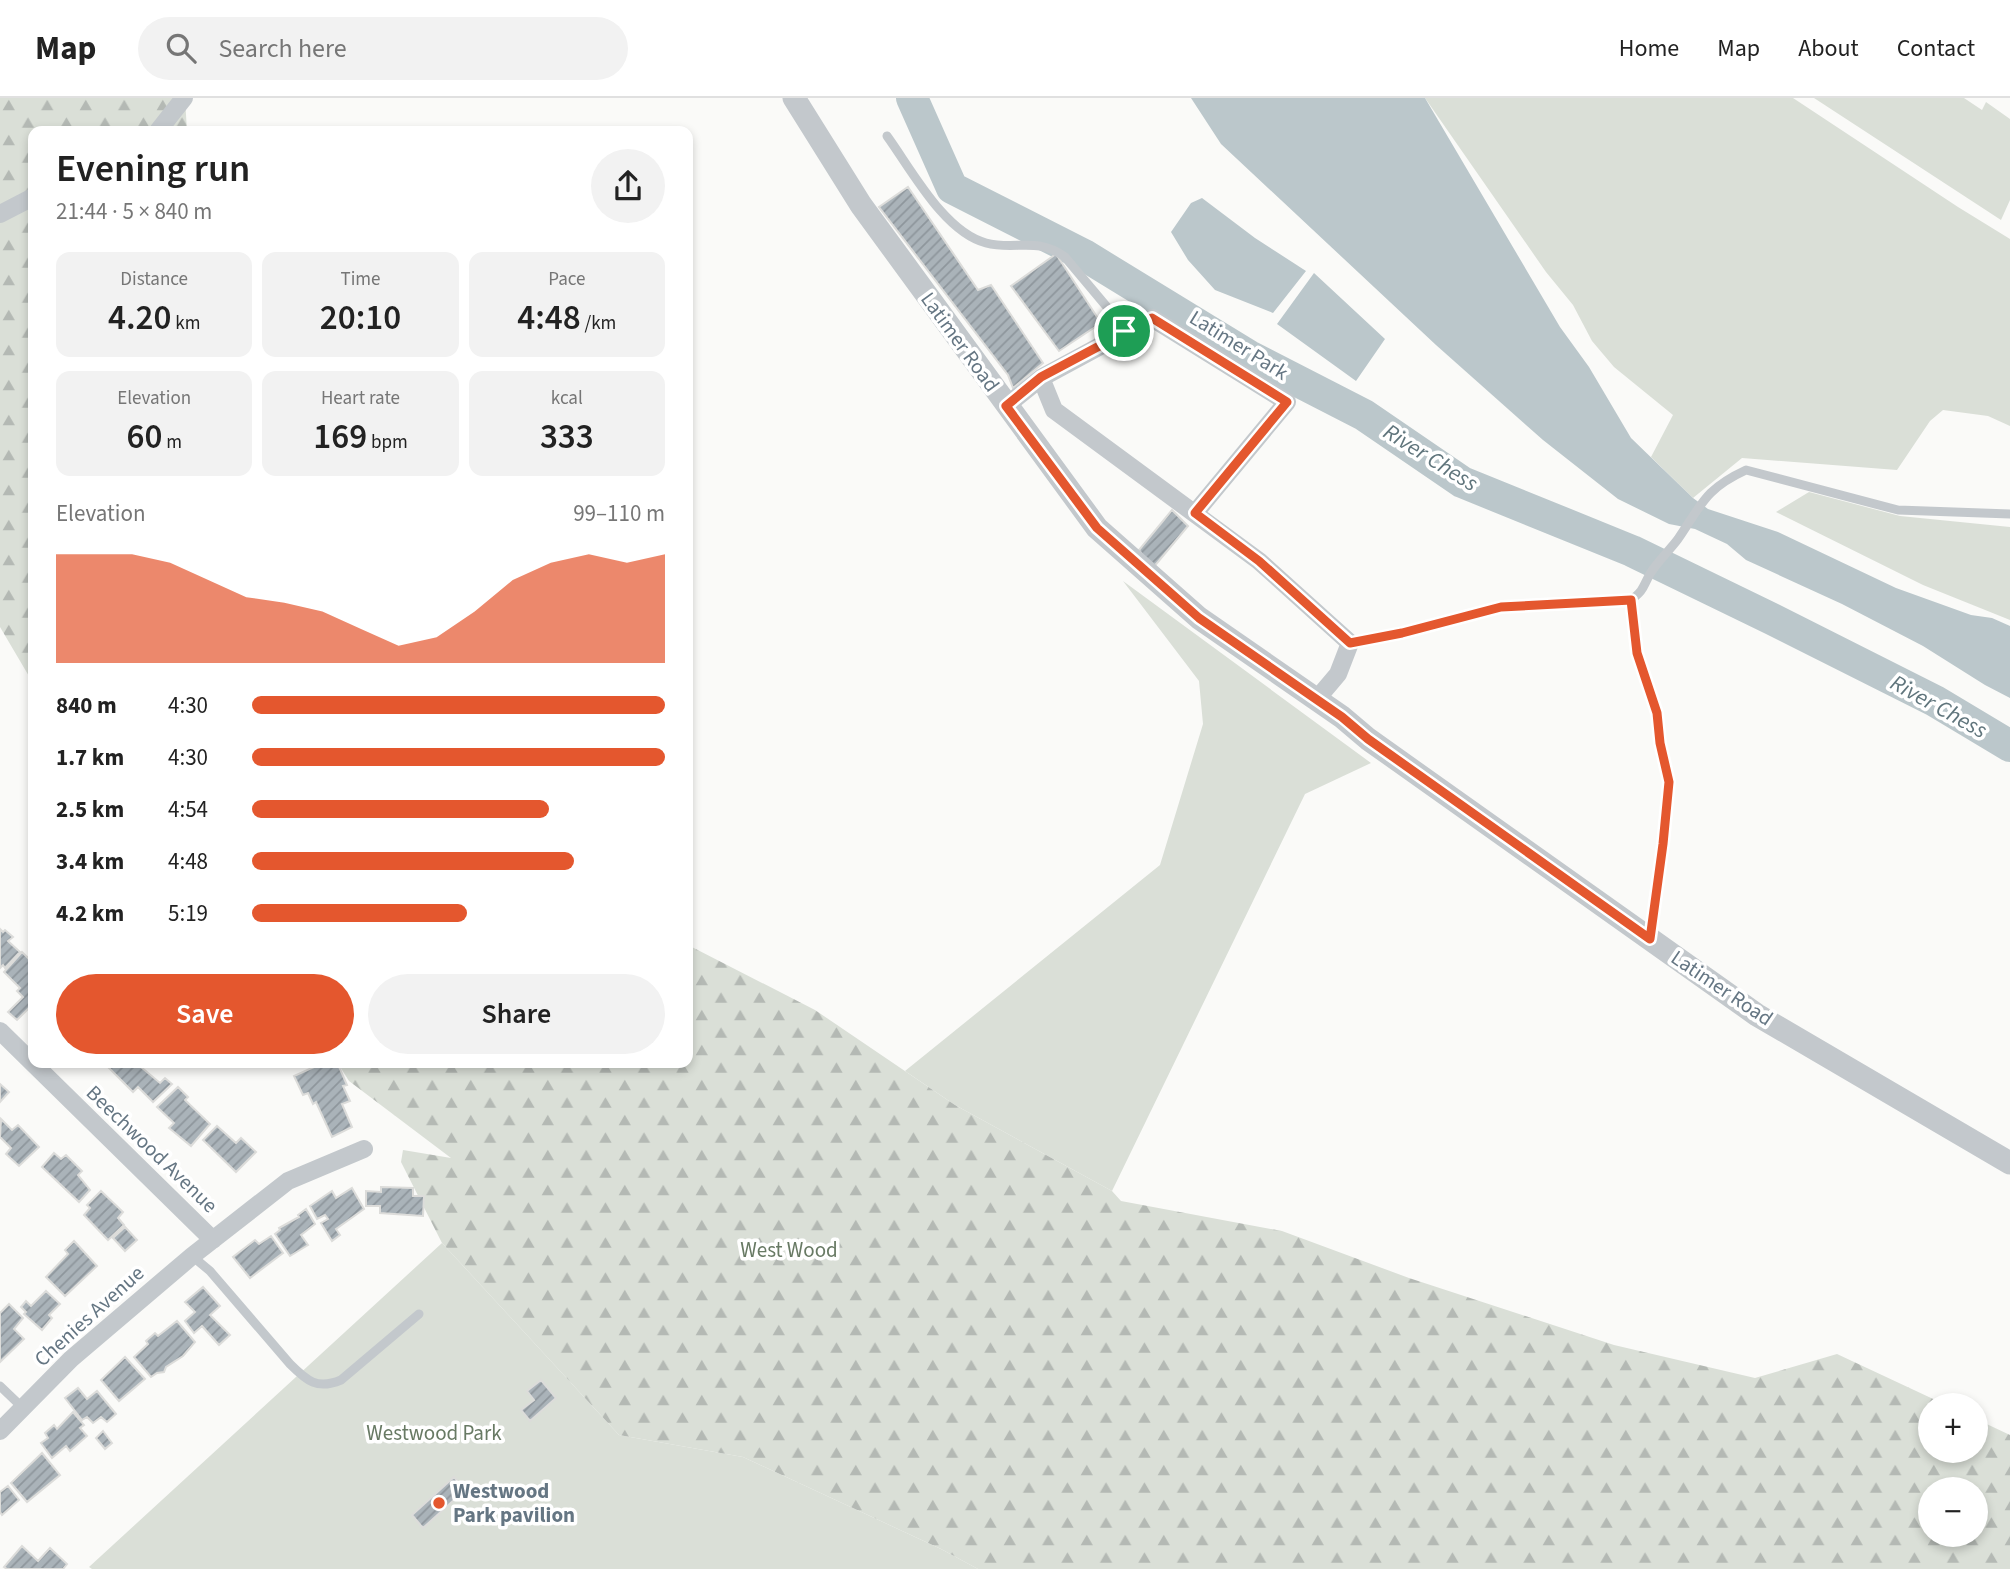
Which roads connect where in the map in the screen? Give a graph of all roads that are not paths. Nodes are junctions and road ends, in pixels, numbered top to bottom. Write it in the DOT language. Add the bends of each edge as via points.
graph roads {
  1 [pos="184,98"];
  2 [pos="794,98"];
  3 [pos="162,126"];
  4 [pos="887,136"];
  5 [pos="28,200"];
  6 [pos="0,214"];
  7 [pos="1124,331"];
  8 [pos="1041,377"];
  9 [pos="1006,406"];
  10 [pos="1195,513"];
  11 [pos="2010,514"];
  12 [pos="1631,600"];
  13 [pos="1350,643"];
  14 [pos="1316,700"];
  15 [pos="1650,939"];
  16 [pos="0,1031"];
  17 [pos="28,1058"];
  18 [pos="38,1068"];
  19 [pos="364,1149"];
  20 [pos="2010,1163"];
  21 [pos="213,1240"];
  22 [pos="191,1256"];
  23 [pos="419,1314"];
  24 [pos="0,1386"];
  25 [pos="23,1408"];
  26 [pos="0,1432"];
  1 -- 3 [label="street"];
  2 -- 9 [label="street, Latimer Road" via="861,205"];
  4 -- 7 [label="lane" via="957,227 987,243 1045,245 1056,250"];
  5 -- 6 [label="street"];
  7 -- 8 [label="street, Latimer Park"];
  7 -- 10 [label="street, Latimer Park" via="1152,318 1287,402"];
  8 -- 9 [label="street, Latimer Park"];
  8 -- 10 [label="street" via="1054,410"];
  9 -- 14 [label="street, Latimer Road" via="1097,528 1199,618"];
  10 -- 13 [label="street" via="1259,561"];
  11 -- 12 [label="lane" via="1898,510 1746,470 1706,496 1644,589"];
  12 -- 13 [label="lane" via="1501,607"];
  12 -- 15 [label="lane" via="1637,653 1657,713 1669,782"];
  13 -- 14 [label="street" via="1338,674"];
  14 -- 15 [label="street, Latimer Road"];
  15 -- 20 [label="street, Latimer Road" via="1757,1015"];
  16 -- 17 [label="street, Beechwood Avenue"];
  18 -- 21 [label="street, Beechwood Avenue"];
  19 -- 21 [label="street, Chenies Avenue" via="288,1181"];
  21 -- 22 [label="street, Chenies Avenue"];
  22 -- 23 [label="lane" via="210,1271 290,1364 316,1384 341,1380"];
  22 -- 25 [label="street, Chenies Avenue" via="71,1359"];
  24 -- 25 [label="lane"];
  25 -- 26 [label="street, Chenies Avenue"];
}
